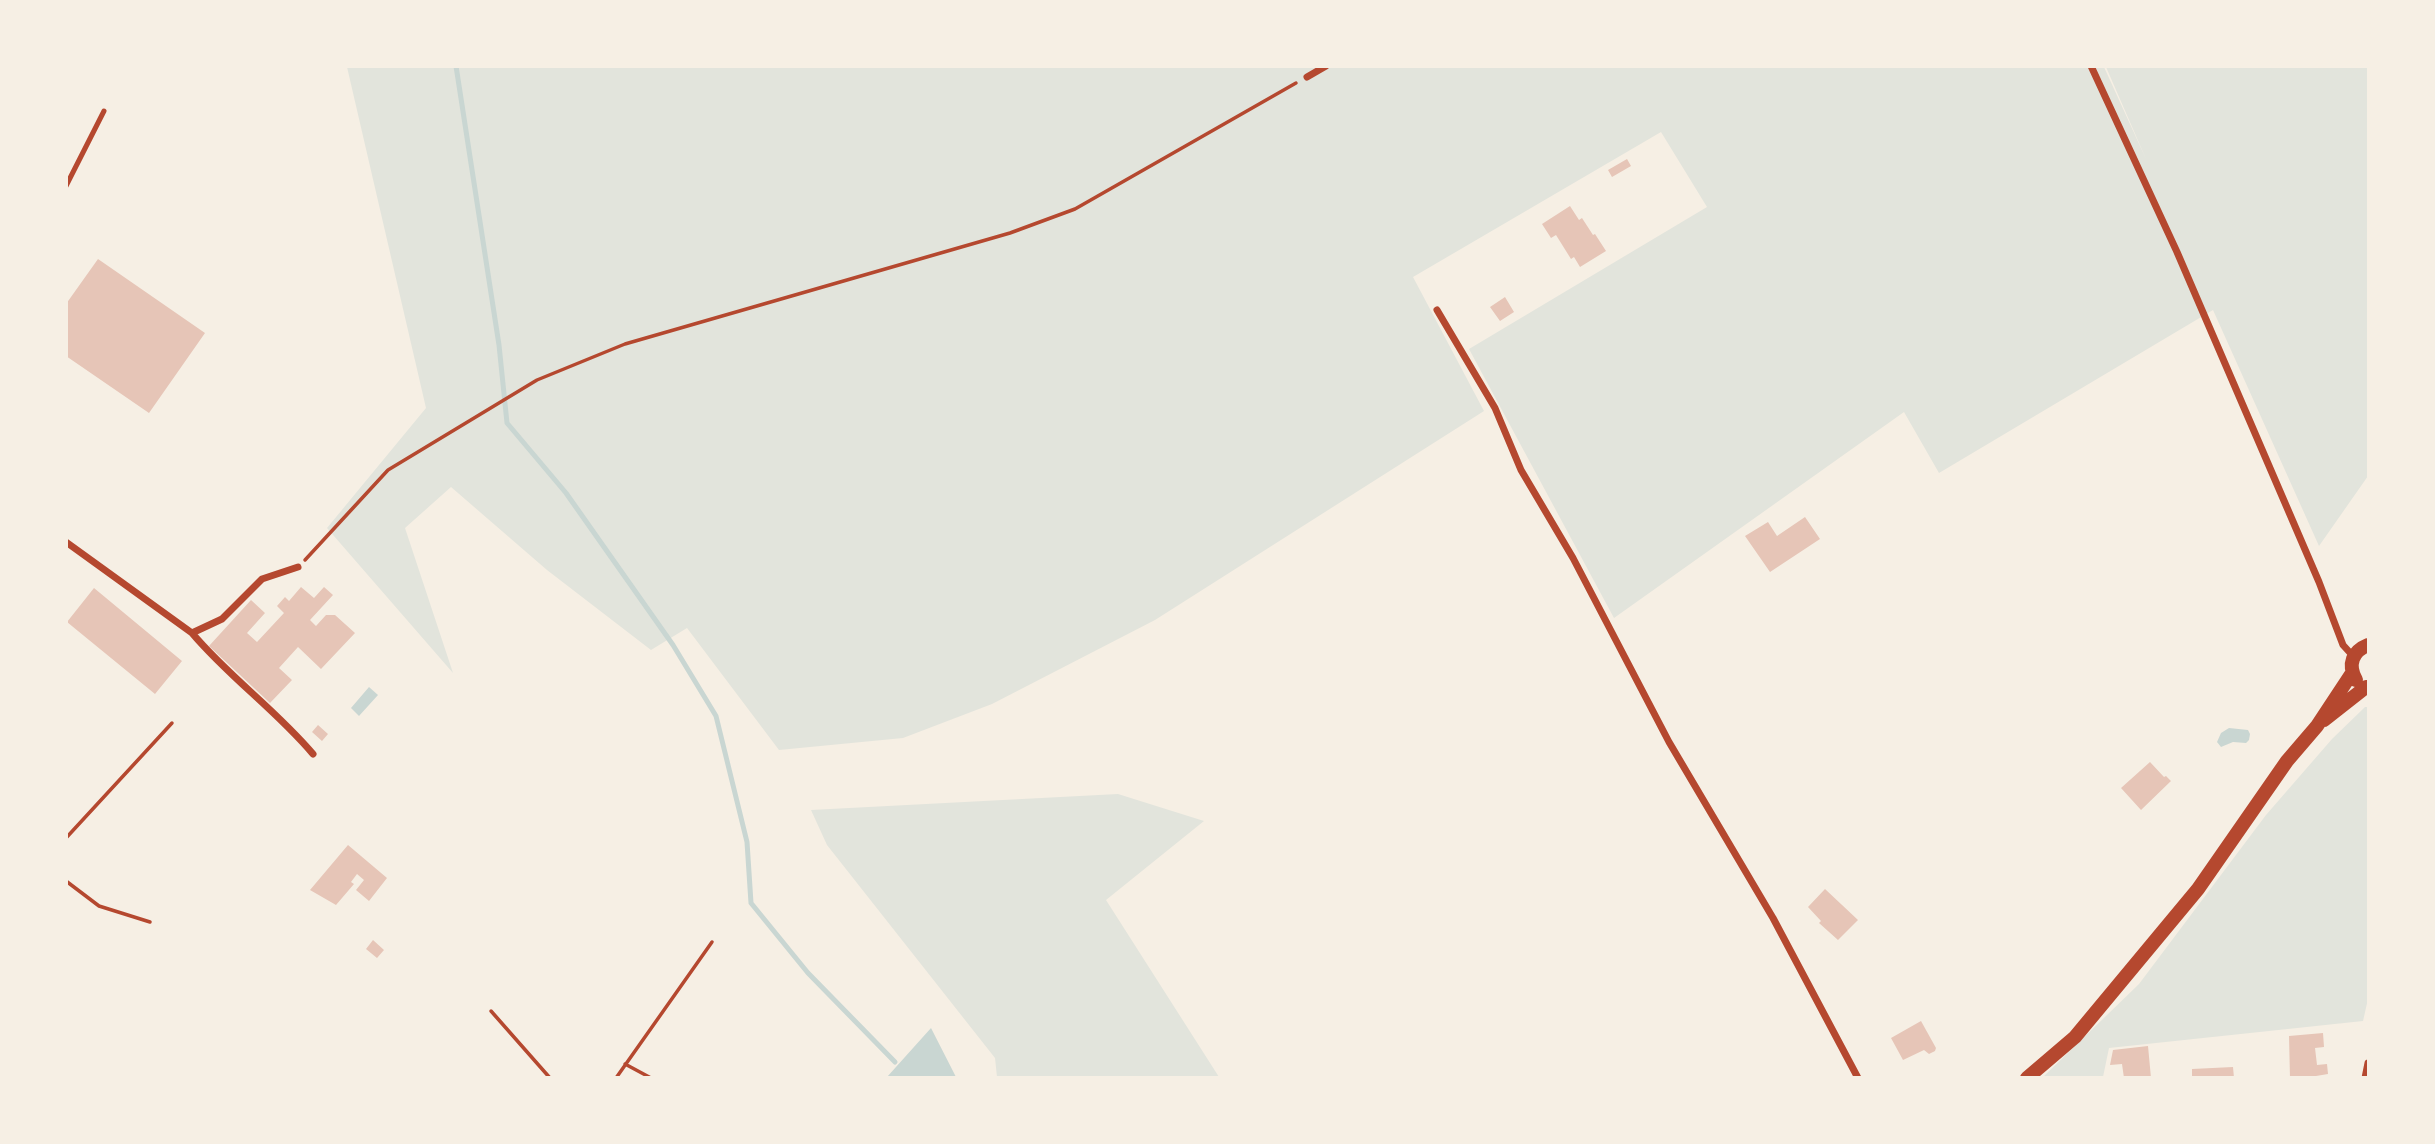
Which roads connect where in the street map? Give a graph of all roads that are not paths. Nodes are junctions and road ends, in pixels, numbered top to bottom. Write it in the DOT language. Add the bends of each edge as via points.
graph roads {
  1 [pos="1326,66"];
  2 [pos="2091,66"];
  3 [pos="1307,77"];
  4 [pos="104,111"];
  5 [pos="66,186"];
  6 [pos="1437,310"];
  7 [pos="66,542"];
  8 [pos="298,567"];
  9 [pos="192,633"];
  10 [pos="2368,642"];
  11 [pos="2353,656"];
  12 [pos="2352,673"];
  13 [pos="2367,687"];
  14 [pos="2317,726"];
  15 [pos="313,754"];
  16 [pos="2368,1063"];
  17 [pos="1858,1077"];
  18 [pos="2027,1077"];
  19 [pos="2365,1077"];
  1 -- 3 [label="street"];
  2 -- 11 [label="street" via="2177,252 2343,645"];
  4 -- 5 [label="lane"];
  6 -- 17 [label="street" via="1495,408 1521,470 1573,558 1669,742 1773,918"];
  7 -- 9 [label="street"];
  8 -- 9 [label="street" via="262,579 222,619"];
  9 -- 15 [label="street"];
  10 -- 11 [label="main road"];
  11 -- 12 [label="main road"];
  12 -- 13 [label="main road"];
  12 -- 14 [label="main road"];
  13 -- 14 [label="main road"];
  14 -- 18 [label="main road" via="2189,900 2075,1037"];
  16 -- 19 [label="street"];
}
